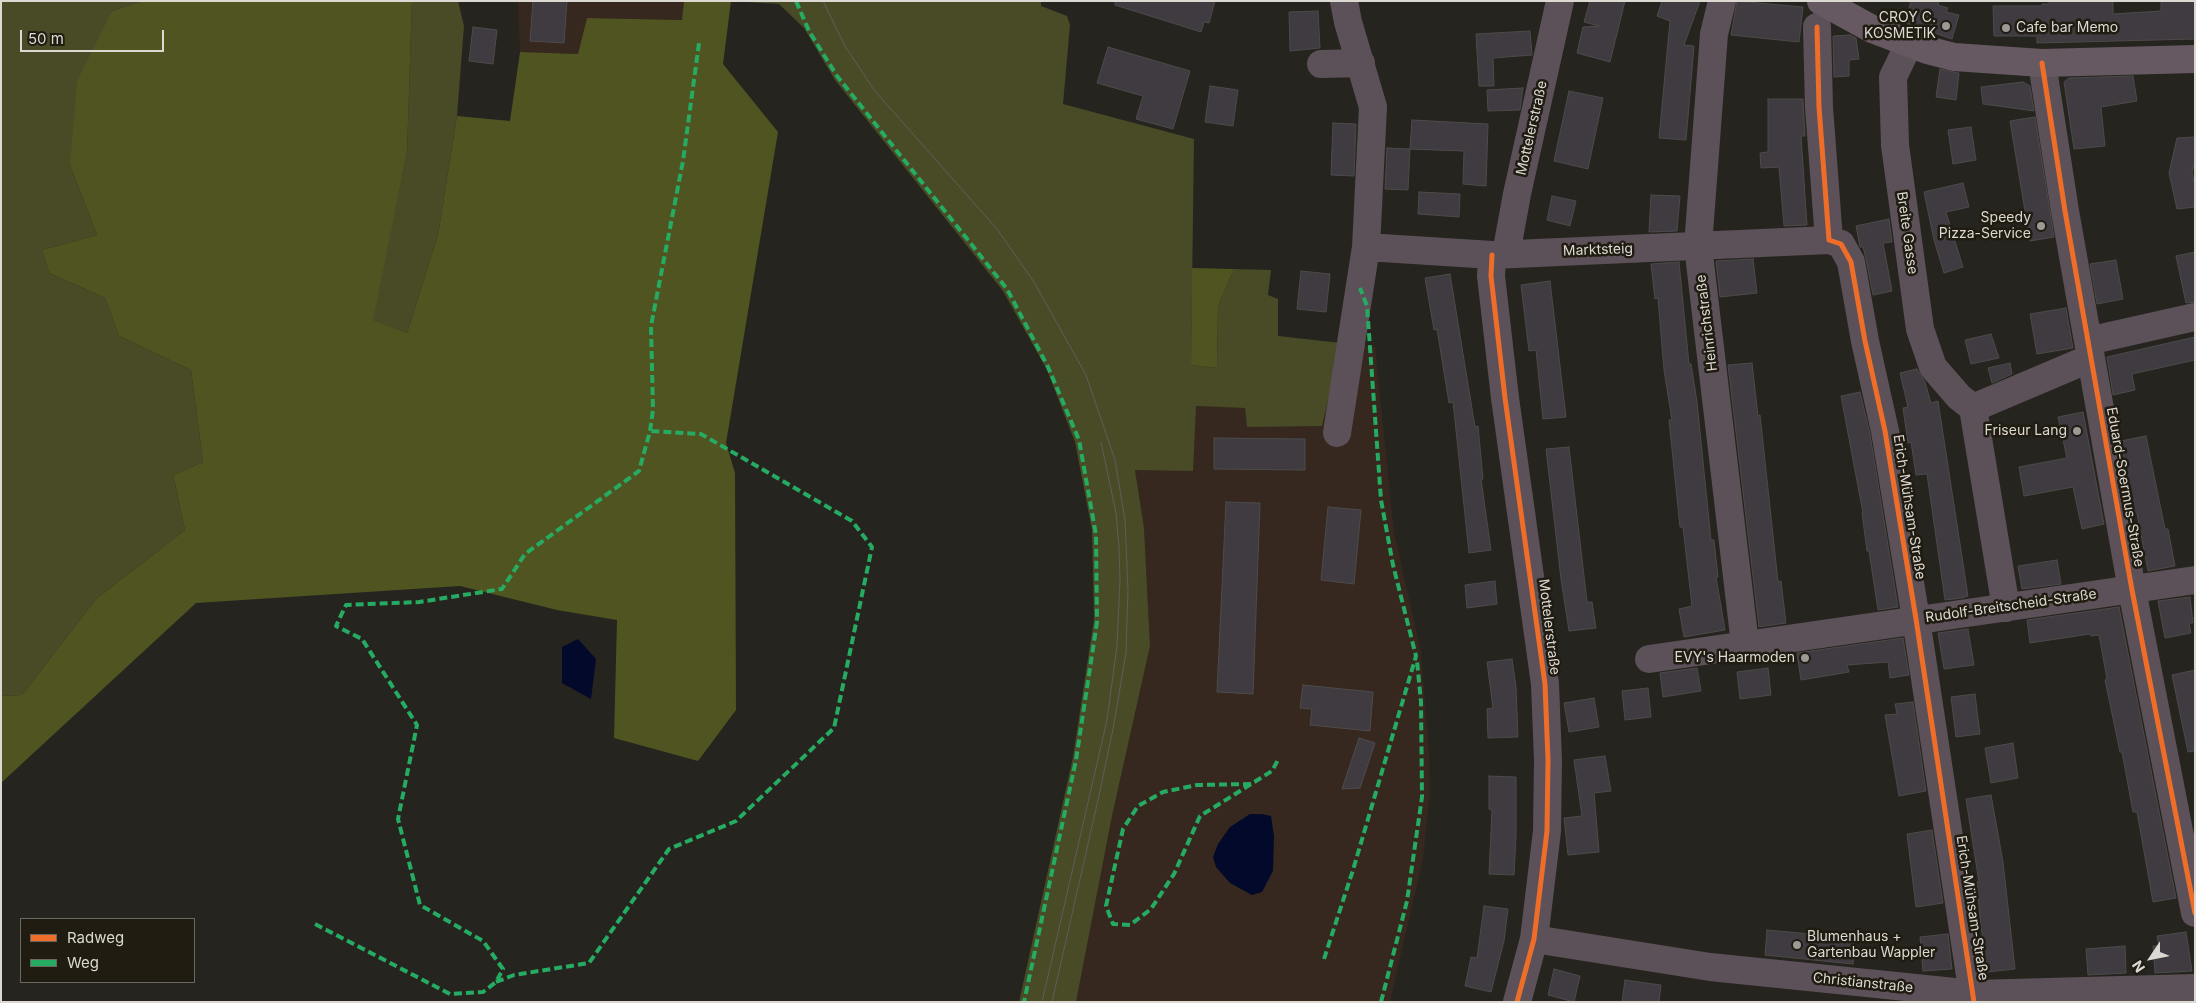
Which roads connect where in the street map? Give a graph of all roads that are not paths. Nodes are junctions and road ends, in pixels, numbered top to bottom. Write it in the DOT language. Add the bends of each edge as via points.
graph roads {
  1 [pos="1344,1"];
  2 [pos="1560,1"];
  3 [pos="1722,1"];
  4 [pos="1819,14"];
  5 [pos="1910,44"];
  6 [pos="2195,59"];
  7 [pos="1361,63"];
  8 [pos="2042,63"];
  9 [pos="1321,64"];
  10 [pos="1829,240"];
  11 [pos="1698,246"];
  12 [pos="1366,247"];
  13 [pos="1499,254"];
  14 [pos="2195,317"];
  15 [pos="2090,350"];
  16 [pos="1973,408"];
  17 [pos="1337,433"];
  18 [pos="2195,580"];
  19 [pos="2132,590"];
  20 [pos="2006,608"];
  21 [pos="1916,619"];
  22 [pos="1745,644"];
  23 [pos="1649,659"];
  24 [pos="2195,913"];
  25 [pos="1534,939"];
  26 [pos="2195,988"];
  27 [pos="1974,998"];
  28 [pos="1517,1002"];
  1 -- 7 [label="street"];
  2 -- 13 [label="street, Mottelerstraße" via="1517,194"];
  3 -- 11 [label="street, Heinrichstraße" via="1714,34"];
  4 -- 5 [label="main road" via="1872,28"];
  4 -- 10 [label="street" via="1819,107"];
  5 -- 8 [label="main road" via="1954,57"];
  5 -- 16 [label="street, Breite Gasse" via="1893,77 1895,136 1920,329 1933,366 1959,397"];
  6 -- 8 [label="main road"];
  7 -- 9 [label="street"];
  7 -- 12 [label="street" via="1373,107"];
  8 -- 15 [label="street, Eduard-Soermus-Straße"];
  10 -- 11 [label="street, Marktsteig"];
  10 -- 21 [label="street, Erich-Mühsam-Straße" via="1841,244 1852,262"];
  11 -- 13 [label="street, Marktsteig"];
  11 -- 22 [label="street, Heinrichstraße"];
  12 -- 13 [label="street, Marktsteig"];
  12 -- 17 [label="street"];
  13 -- 25 [label="street, Mottelerstraße" via="1491,276 1545,684 1547,831"];
  14 -- 15 [label="street"];
  15 -- 16 [label="street"];
  15 -- 19 [label="street, Eduard-Soermus-Straße"];
  16 -- 20 [label="street"];
  18 -- 19 [label="street, Rudolf-Breitscheid-Straße"];
  19 -- 20 [label="street, Rudolf-Breitscheid-Straße"];
  19 -- 24 [label="street, Eduard-Soermus-Straße"];
  20 -- 21 [label="street, Rudolf-Breitscheid-Straße"];
  21 -- 22 [label="street, Rudolf-Breitscheid-Straße"];
  21 -- 27 [label="street, Erich-Mühsam-Straße"];
  22 -- 23 [label="street, Rudolf-Breitscheid-Straße"];
  25 -- 27 [label="street, Christianstraße" via="1710,967"];
  25 -- 28 [label="street, Mottelerstraße"];
  26 -- 27 [label="street, Christianstraße"];
}
